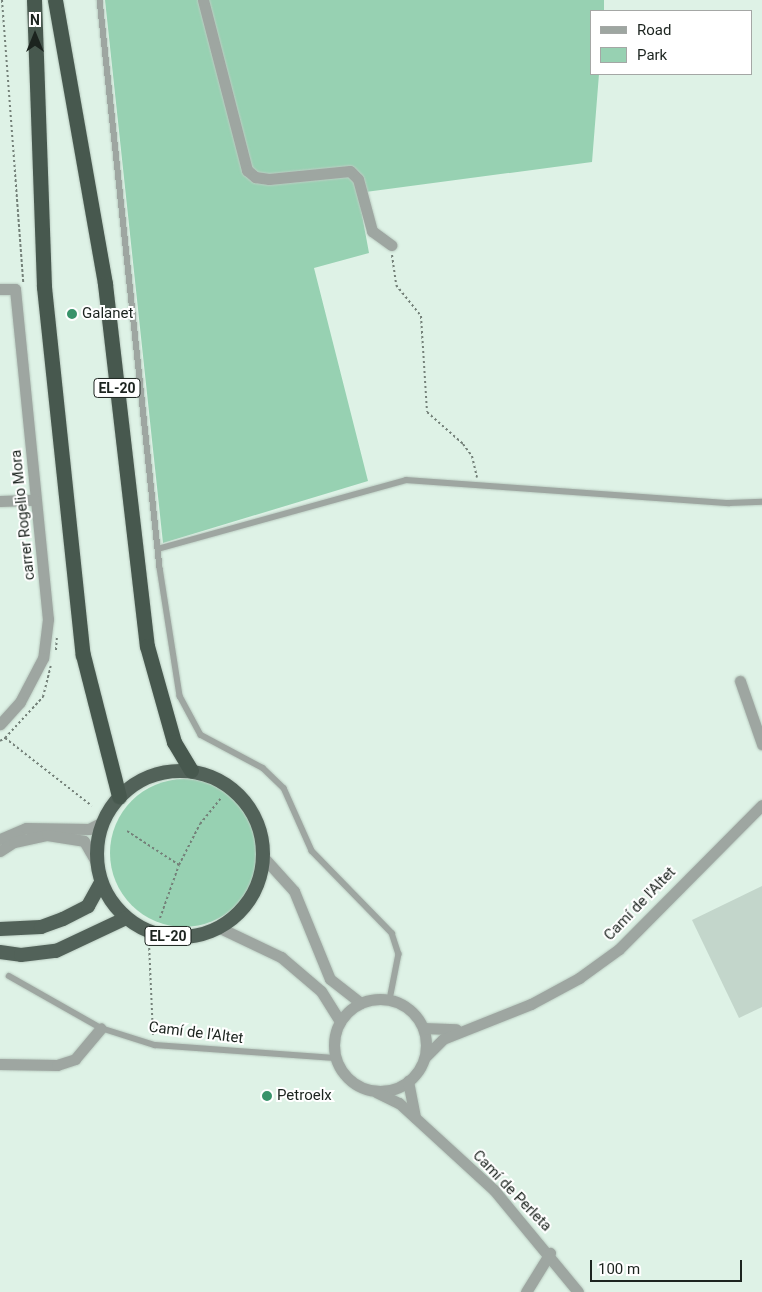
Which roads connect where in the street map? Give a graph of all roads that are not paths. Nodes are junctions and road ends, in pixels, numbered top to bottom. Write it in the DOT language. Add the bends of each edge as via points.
graph roads {
  1 [pos="34,0"];
  2 [pos="55,0"];
  3 [pos="100,0"];
  4 [pos="203,0"];
  5 [pos="391,245"];
  6 [pos="0,289"];
  7 [pos="34,500"];
  8 [pos="0,501"];
  9 [pos="762,502"];
  10 [pos="158,549"];
  11 [pos="740,681"];
  12 [pos="0,724"];
  13 [pos="762,744"];
  14 [pos="191,770"];
  15 [pos="119,796"];
  16 [pos="762,805"];
  17 [pos="103,822"];
  18 [pos="0,839"];
  19 [pos="0,851"];
  20 [pos="265,859"];
  21 [pos="96,862"];
  22 [pos="101,883"];
  23 [pos="126,918"];
  24 [pos="220,928"];
  25 [pos="0,929"];
  26 [pos="0,952"];
  27 [pos="9,976"];
  28 [pos="390,1000"];
  29 [pos="361,1003"];
  30 [pos="340,1021"];
  31 [pos="101,1028"];
  32 [pos="423,1028"];
  33 [pos="470,1028"];
  34 [pos="425,1057"];
  35 [pos="335,1058"];
  36 [pos="0,1064"];
  37 [pos="408,1081"];
  38 [pos="375,1091"];
  39 [pos="416,1119"];
  40 [pos="550,1254"];
  41 [pos="526,1292"];
  42 [pos="578,1292"];
  1 -- 15 [label="highway" via="44,287 83,655"];
  2 -- 14 [label="highway, EL-20" via="105,284 147,646 170,733"];
  3 -- 10 [label="lane"];
  4 -- 5 [label="street" via="247,170 255,177 269,179 350,171 358,179 372,230"];
  6 -- 7 [label="street, carrer Rogelio Mora" via="15,289"];
  7 -- 8 [label="street"];
  7 -- 12 [label="street, carrer Rogelio Mora" via="48,619 43,658 20,702"];
  9 -- 10 [label="lane" via="728,503 477,482 406,480"];
  10 -- 28 [label="lane" via="180,696 188,718 200,735 263,768 284,788 312,852 392,933 399,954"];
  11 -- 13 [label="street"];
  14 -- 15 [label="highway, EL-20" via="165,771 140,780"];
  14 -- 20 [label="highway, EL-20" via="222,780 246,800 261,828"];
  15 -- 17 [label="highway, EL-20"];
  16 -- 33 [label="street, Camí de l'Altet" via="619,949 571,982"];
  17 -- 18 [label="street" via="89,828 26,828"];
  17 -- 21 [label="highway, EL-20"];
  19 -- 21 [label="street" via="14,842 47,835 84,842"];
  20 -- 24 [label="highway, EL-20" via="258,887 243,910"];
  20 -- 29 [label="street" via="294,891 330,979"];
  21 -- 22 [label="highway, EL-20"];
  22 -- 23 [label="highway, EL-20"];
  22 -- 25 [label="highway" via="88,906 63,919 41,927"];
  23 -- 24 [label="highway, EL-20" via="148,931 172,937 197,936"];
  23 -- 26 [label="highway, EL-20" via="56,950 21,955"];
  24 -- 30 [label="street" via="281,957 321,991"];
  27 -- 31 [label="lane, Camí de l'Altet"];
  28 -- 29 [label="street"];
  28 -- 32 [label="street" via="404,1005"];
  29 -- 30 [label="street"];
  30 -- 35 [label="street" via="333,1046"];
  31 -- 35 [label="lane, Camí de l'Altet" via="153,1044"];
  31 -- 36 [label="street" via="75,1059 57,1065"];
  32 -- 33 [label="street"];
  32 -- 34 [label="street"];
  33 -- 34 [label="street, Camí de l'Altet" via="443,1039"];
  34 -- 37 [label="street"];
  35 -- 38 [label="street" via="358,1086"];
  37 -- 38 [label="street"];
  37 -- 39 [label="street"];
  38 -- 39 [label="street, Camí de Perleta" via="399,1103"];
  39 -- 40 [label="street, Camí de Perleta" via="494,1190"];
  40 -- 41 [label="street"];
  40 -- 42 [label="street, Camí de Perleta"];
}
